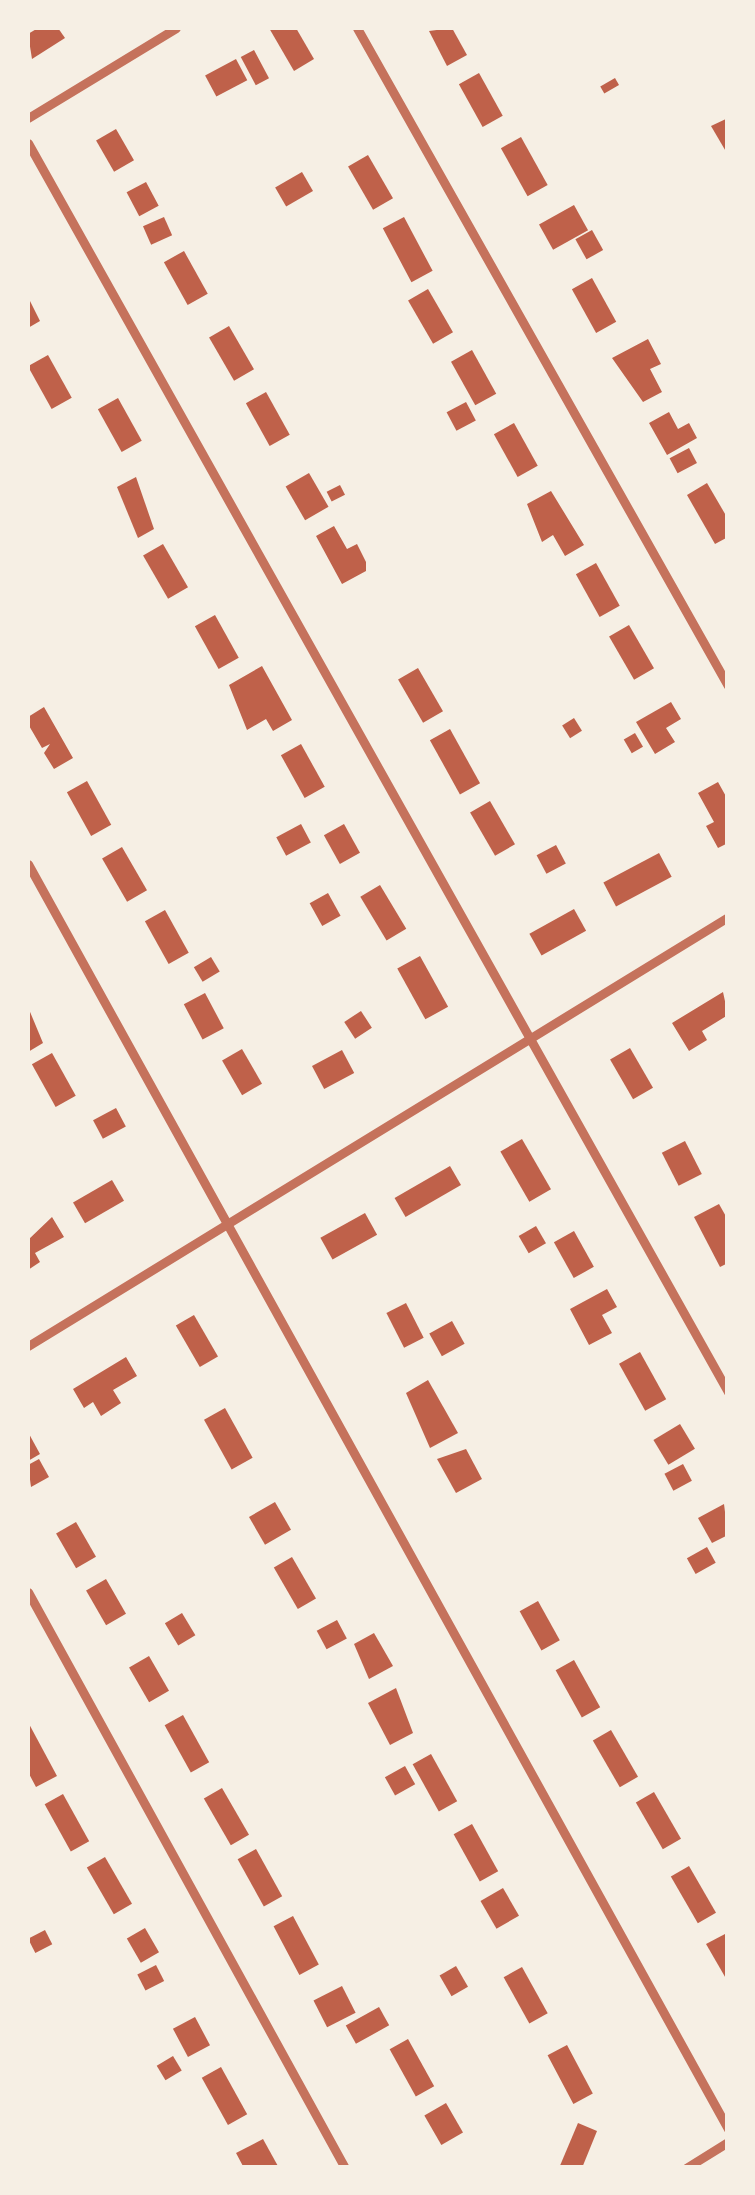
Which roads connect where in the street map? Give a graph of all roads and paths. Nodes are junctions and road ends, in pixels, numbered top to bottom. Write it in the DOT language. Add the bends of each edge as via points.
graph roads {
  1 [pos="176,28"];
  2 [pos="357,28"];
  3 [pos="28,118"];
  4 [pos="28,143"];
  5 [pos="728,686"];
  6 [pos="28,864"];
  7 [pos="728,916"];
  8 [pos="534,1038"];
  9 [pos="228,1225"];
  10 [pos="28,1346"];
  11 [pos="728,1392"];
  12 [pos="28,1592"];
  13 [pos="728,2129"];
  14 [pos="728,2142"];
  15 [pos="345,2168"];
  16 [pos="686,2168"];
  1 -- 3 [label="street"];
  2 -- 5 [label="street"];
  4 -- 8 [label="street"];
  6 -- 9 [label="street"];
  7 -- 8 [label="street"];
  8 -- 9 [label="street"];
  8 -- 11 [label="street"];
  9 -- 10 [label="street"];
  9 -- 13 [label="street"];
  12 -- 15 [label="street"];
  14 -- 16 [label="street"];
}
